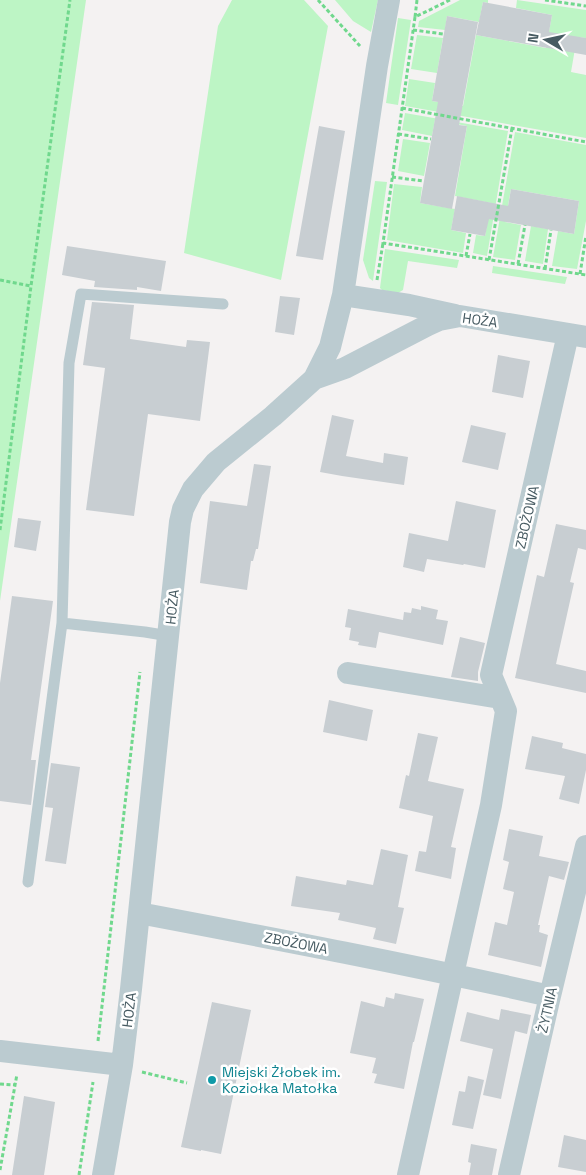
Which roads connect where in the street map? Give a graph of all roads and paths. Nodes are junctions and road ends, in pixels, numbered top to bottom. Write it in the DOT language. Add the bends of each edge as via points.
graph roads {
  1 [pos="70,0"];
  2 [pos="318,0"];
  3 [pos="389,0"];
  4 [pos="417,0"];
  5 [pos="450,0"];
  6 [pos="545,0"];
  7 [pos="586,6"];
  8 [pos="415,16"];
  9 [pos="413,30"];
  10 [pos="444,34"];
  11 [pos="378,66"];
  12 [pos="402,108"];
  13 [pos="512,128"];
  14 [pos="398,134"];
  15 [pos="431,139"];
  16 [pos="586,142"];
  17 [pos="392,177"];
  18 [pos="424,181"];
  19 [pos="525,225"];
  20 [pos="551,230"];
  21 [pos="470,234"];
  22 [pos="586,236"];
  23 [pos="383,243"];
  24 [pos="466,256"];
  25 [pos="489,260"];
  26 [pos="518,264"];
  27 [pos="545,269"];
  28 [pos="580,274"];
  29 [pos="586,275"];
  30 [pos="0,280"];
  31 [pos="376,285"];
  32 [pos="31,286"];
  33 [pos="343,295"];
  34 [pos="223,304"];
  35 [pos="460,316"];
  36 [pos="577,336"];
  37 [pos="314,379"];
  38 [pos="0,530"];
  39 [pos="62,623"];
  40 [pos="169,636"];
  41 [pos="348,673"];
  42 [pos="500,698"];
  43 [pos="586,846"];
  44 [pos="28,882"];
  45 [pos="139,913"];
  46 [pos="453,974"];
  47 [pos="550,996"];
  48 [pos="0,1051"];
  49 [pos="122,1065"];
  50 [pos="18,1069"];
  51 [pos="0,1084"];
  52 [pos="15,1085"];
  53 [pos="0,1170"];
  54 [pos="103,1175"];
  55 [pos="408,1175"];
  56 [pos="509,1175"];
  1 -- 32 [label="path"];
  2 -- 11 [label="path"];
  3 -- 11 [label="street"];
  4 -- 8 [label="path"];
  5 -- 8 [label="path"];
  6 -- 7 [label="path"];
  8 -- 9 [label="path"];
  9 -- 10 [label="path"];
  9 -- 12 [label="path"];
  11 -- 33 [label="street"];
  12 -- 13 [label="path"];
  12 -- 14 [label="path"];
  13 -- 16 [label="path"];
  13 -- 25 [label="path"];
  14 -- 15 [label="path"];
  14 -- 17 [label="path"];
  17 -- 18 [label="path"];
  17 -- 23 [label="path"];
  19 -- 26 [label="path"];
  20 -- 27 [label="path"];
  21 -- 24 [label="path"];
  22 -- 28 [label="path"];
  23 -- 24 [label="path"];
  23 -- 31 [label="path"];
  24 -- 25 [label="path"];
  25 -- 26 [label="path"];
  26 -- 27 [label="path"];
  27 -- 28 [label="path"];
  28 -- 29 [label="path"];
  30 -- 32 [label="path"];
  32 -- 38 [label="path"];
  33 -- 35 [label="street"];
  33 -- 37 [label="street" via="330,347"];
  34 -- 39 [label="lane" via="81,294 69,363"];
  35 -- 36 [label="street, HOŻA"];
  35 -- 37 [label="street, HOŻA" via="428,325 345,368"];
  36 -- 42 [label="street, ZBOŻOWA" via="491,675"];
  37 -- 40 [label="street, HOŻA" via="216,462 193,489 180,522"];
  39 -- 40 [label="lane"];
  39 -- 44 [label="lane"];
  40 -- 45 [label="street, HOŻA"];
  41 -- 42 [label="street"];
  42 -- 46 [label="street, ZBOŻOWA" via="506,711 491,805"];
  43 -- 47 [label="street, ŻYTNIA"];
  45 -- 46 [label="street, ZBOŻOWA"];
  45 -- 49 [label="street, HOŻA"];
  46 -- 47 [label="street, ZBOŻOWA"];
  46 -- 55 [label="street, ZBOŻOWA"];
  47 -- 56 [label="street, ŻYTNIA"];
  48 -- 49 [label="street"];
  49 -- 54 [label="street, HOŻA"];
  50 -- 52 [label="path"];
  51 -- 52 [label="path"];
  52 -- 53 [label="path"];
}
